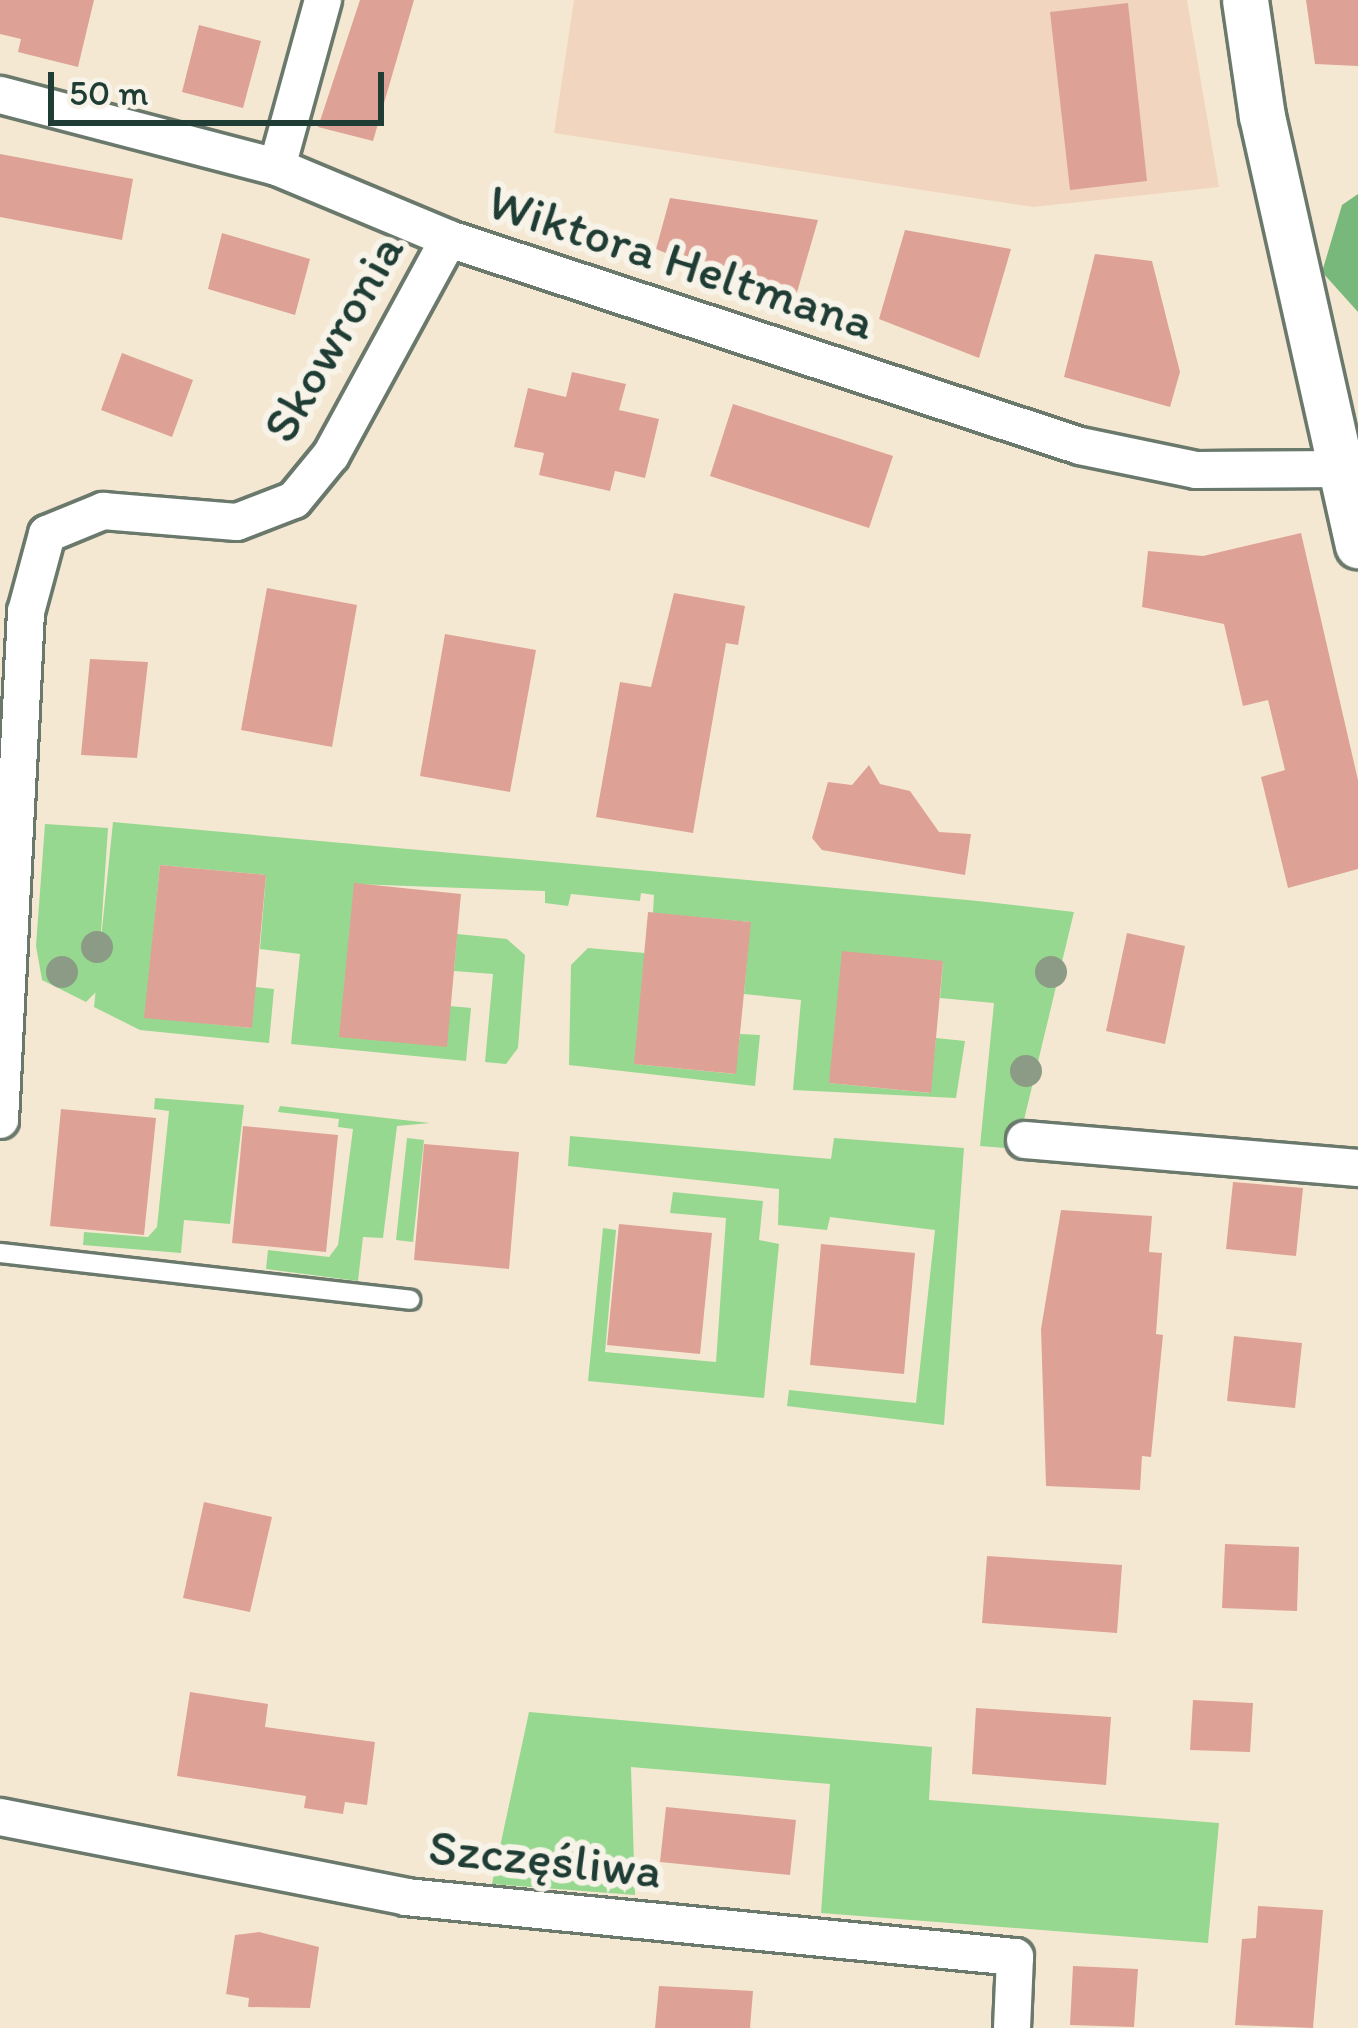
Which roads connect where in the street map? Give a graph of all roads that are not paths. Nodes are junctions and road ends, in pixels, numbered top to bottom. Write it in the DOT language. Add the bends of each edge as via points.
graph roads {
  1 [pos="323,0"];
  2 [pos="1244,0"];
  3 [pos="0,95"];
  4 [pos="277,167"];
  5 [pos="449,238"];
  6 [pos="1341,469"];
  7 [pos="1358,544"];
  8 [pos="0,1120"];
  9 [pos="1025,1141"];
  10 [pos="1358,1168"];
  11 [pos="0,1253"];
  12 [pos="410,1300"];
  13 [pos="0,1817"];
  14 [pos="1012,2028"];
  1 -- 4 [label="street"];
  2 -- 6 [label="street"];
  3 -- 4 [label="street, Wiktora Heltmana"];
  4 -- 5 [label="street, Wiktora Heltmana"];
  5 -- 6 [label="street, Wiktora Heltmana" via="1100,451 1196,470"];
  5 -- 8 [label="street, Skowronia" via="331,455 294,500 237,522 103,512 46,534 26,612"];
  6 -- 7 [label="street"];
  9 -- 10 [label="street"];
  11 -- 12 [label="lane"];
  13 -- 14 [label="street, Szczęśliwa" via="406,1897 1015,1957"];
}
